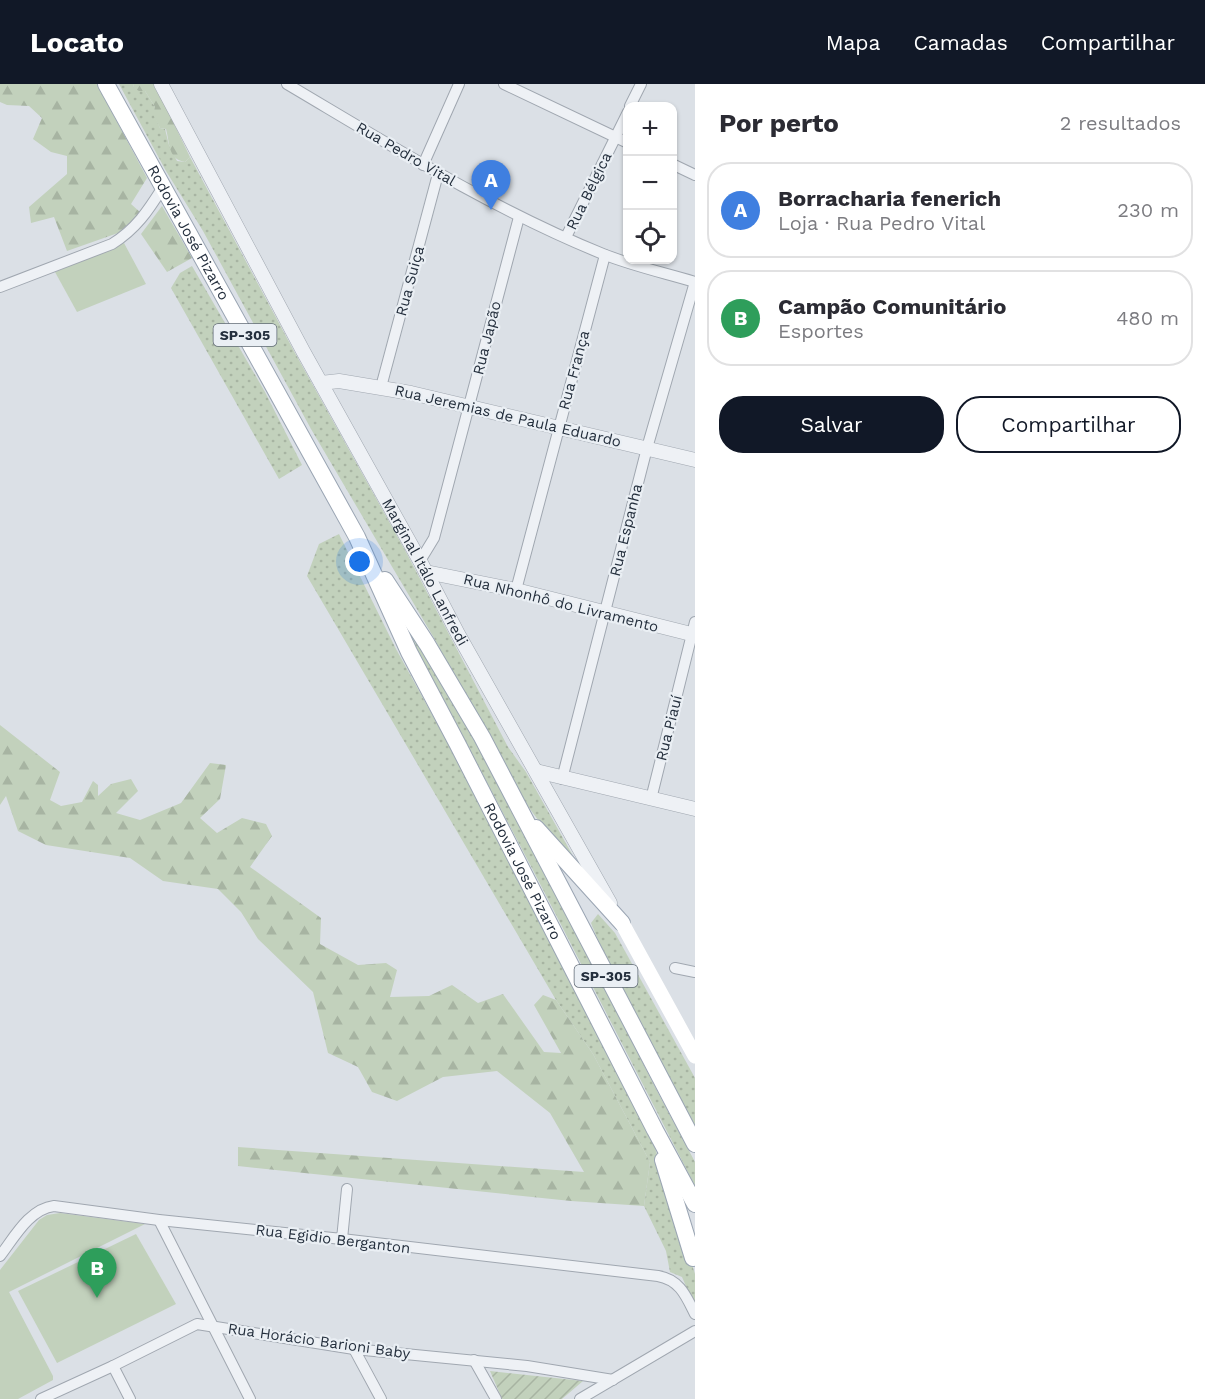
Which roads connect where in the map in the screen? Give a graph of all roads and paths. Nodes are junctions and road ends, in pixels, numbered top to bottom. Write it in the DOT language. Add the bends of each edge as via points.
graph roads {
  1 [pos="106,84"];
  2 [pos="161,84"];
  3 [pos="287,84"];
  4 [pos="459,84"];
  5 [pos="504,84"];
  6 [pos="641,84"];
  7 [pos="632,102"];
  8 [pos="623,120"];
  9 [pos="615,137"];
  10 [pos="623,141"];
  11 [pos="423,165"];
  12 [pos="677,166"];
  13 [pos="438,174"];
  14 [pos="695,175"];
  15 [pos="162,187"];
  16 [pos="519,217"];
  17 [pos="566,237"];
  18 [pos="605,255"];
  19 [pos="695,282"];
  20 [pos="0,287"];
  21 [pos="321,383"];
  22 [pos="381,387"];
  23 [pos="470,406"];
  24 [pos="558,427"];
  25 [pos="646,448"];
  26 [pos="695,460"];
  27 [pos="357,537"];
  28 [pos="423,566"];
  29 [pos="516,590"];
  30 [pos="604,613"];
  31 [pos="694,631"];
  32 [pos="536,771"];
  33 [pos="562,779"];
  34 [pos="651,799"];
  35 [pos="519,808"];
  36 [pos="695,809"];
  37 [pos="622,923"];
  38 [pos="675,968"];
  39 [pos="695,972"];
  40 [pos="695,1056"];
  41 [pos="655,1130"];
  42 [pos="695,1144"];
  43 [pos="347,1189"];
  44 [pos="695,1204"];
  45 [pos="159,1220"];
  46 [pos="342,1239"];
  47 [pos="0,1256"];
  48 [pos="694,1259"];
  49 [pos="695,1314"];
  50 [pos="215,1327"];
  51 [pos="695,1331"];
  52 [pos="354,1349"];
  53 [pos="474,1360"];
  54 [pos="113,1366"];
  55 [pos="613,1380"];
  56 [pos="41,1399"];
  57 [pos="130,1399"];
  58 [pos="250,1399"];
  59 [pos="381,1399"];
  60 [pos="496,1399"];
  61 [pos="580,1399"];
  1 -- 15 [label="main road, Rodovia José Pizarro / SP-305"];
  2 -- 21 [label="street, Marginal Itálo Lanfredi"];
  3 -- 11 [label="street, Rua Pedro Vital"];
  4 -- 11 [label="street"];
  5 -- 9 [label="street"];
  6 -- 7 [label="street"];
  8 -- 9 [label="street, Rua Bélgica"];
  9 -- 10 [label="street"];
  9 -- 17 [label="street, Rua Bélgica"];
  11 -- 13 [label="street, Rua Pedro Vital"];
  12 -- 14 [label="street"];
  13 -- 16 [label="street, Rua Pedro Vital"];
  13 -- 22 [label="street, Rua Suiça"];
  15 -- 20 [label="street" via="147,214 112,244"];
  15 -- 27 [label="main road, Rodovia José Pizarro / SP-305"];
  16 -- 17 [label="street, Rua Pedro Vital"];
  16 -- 23 [label="street, Rua Japão"];
  17 -- 18 [label="street, Rua Pedro Vital"];
  18 -- 19 [label="street, Rua Pedro Vital"];
  18 -- 24 [label="street, Rua França"];
  19 -- 25 [label="street, Rua Espanha"];
  21 -- 22 [label="street, Rua Jeremias de Paula Eduardo" via="339,381"];
  21 -- 28 [label="street, Marginal Itálo Lanfredi"];
  22 -- 23 [label="street, Rua Jeremias de Paula Eduardo"];
  23 -- 24 [label="street, Rua Jeremias de Paula Eduardo"];
  23 -- 28 [label="street, Rua Japão"];
  24 -- 25 [label="street, Rua Jeremias de Paula Eduardo"];
  24 -- 29 [label="street, Rua França"];
  25 -- 26 [label="street, Rua Jeremias de Paula Eduardo"];
  25 -- 30 [label="street, Rua Espanha"];
  27 -- 35 [label="main road, Rodovia José Pizarro / SP-305" via="433,655"];
  27 -- 41 [label="main road, Rodovia José Pizarro / SP-305" via="409,652"];
  28 -- 29 [label="street, Rua Nhonhô do Livramento"];
  28 -- 32 [label="street, Marginal Itálo Lanfredi / SP-305"];
  29 -- 30 [label="street, Rua Nhonhô do Livramento"];
  30 -- 31 [label="street, Rua Nhonhô do Livramento"];
  30 -- 33 [label="street, Rua Espanha"];
  31 -- 34 [label="street, Rua Piauí"];
  32 -- 33 [label="street"];
  32 -- 37 [label="street, Marginal Itálo Lanfredi / SP-305"];
  33 -- 34 [label="street"];
  34 -- 36 [label="street"];
  35 -- 37 [label="main road"];
  35 -- 42 [label="main road, Rodovia José Pizarro / SP-305"];
  37 -- 40 [label="main road, Marginal Itálo Lanfredi / SP-305"];
  38 -- 39 [label="street"];
  41 -- 44 [label="main road, Rodovia José Pizarro"];
  41 -- 48 [label="main road"];
  43 -- 46 [label="street"];
  45 -- 46 [label="street, Rua Egidio Berganton"];
  45 -- 47 [label="street, Rua Egidio Berganton" via="47,1207 26,1223"];
  45 -- 50 [label="street"];
  46 -- 49 [label="street, Rua Egidio Berganton" via="667,1277 683,1290"];
  50 -- 52 [label="street, Rua Horácio Barioni Baby"];
  50 -- 54 [label="street, Rua Horácio Barioni Baby" via="189,1327"];
  50 -- 58 [label="street"];
  51 -- 55 [label="street"];
  52 -- 53 [label="street, Rua Horácio Barioni Baby"];
  52 -- 59 [label="street"];
  53 -- 55 [label="street, Rua Horácio Barioni Baby"];
  53 -- 60 [label="street"];
  54 -- 56 [label="street, Rua Horácio Barioni Baby"];
  54 -- 57 [label="street"];
  55 -- 61 [label="street"];
}
